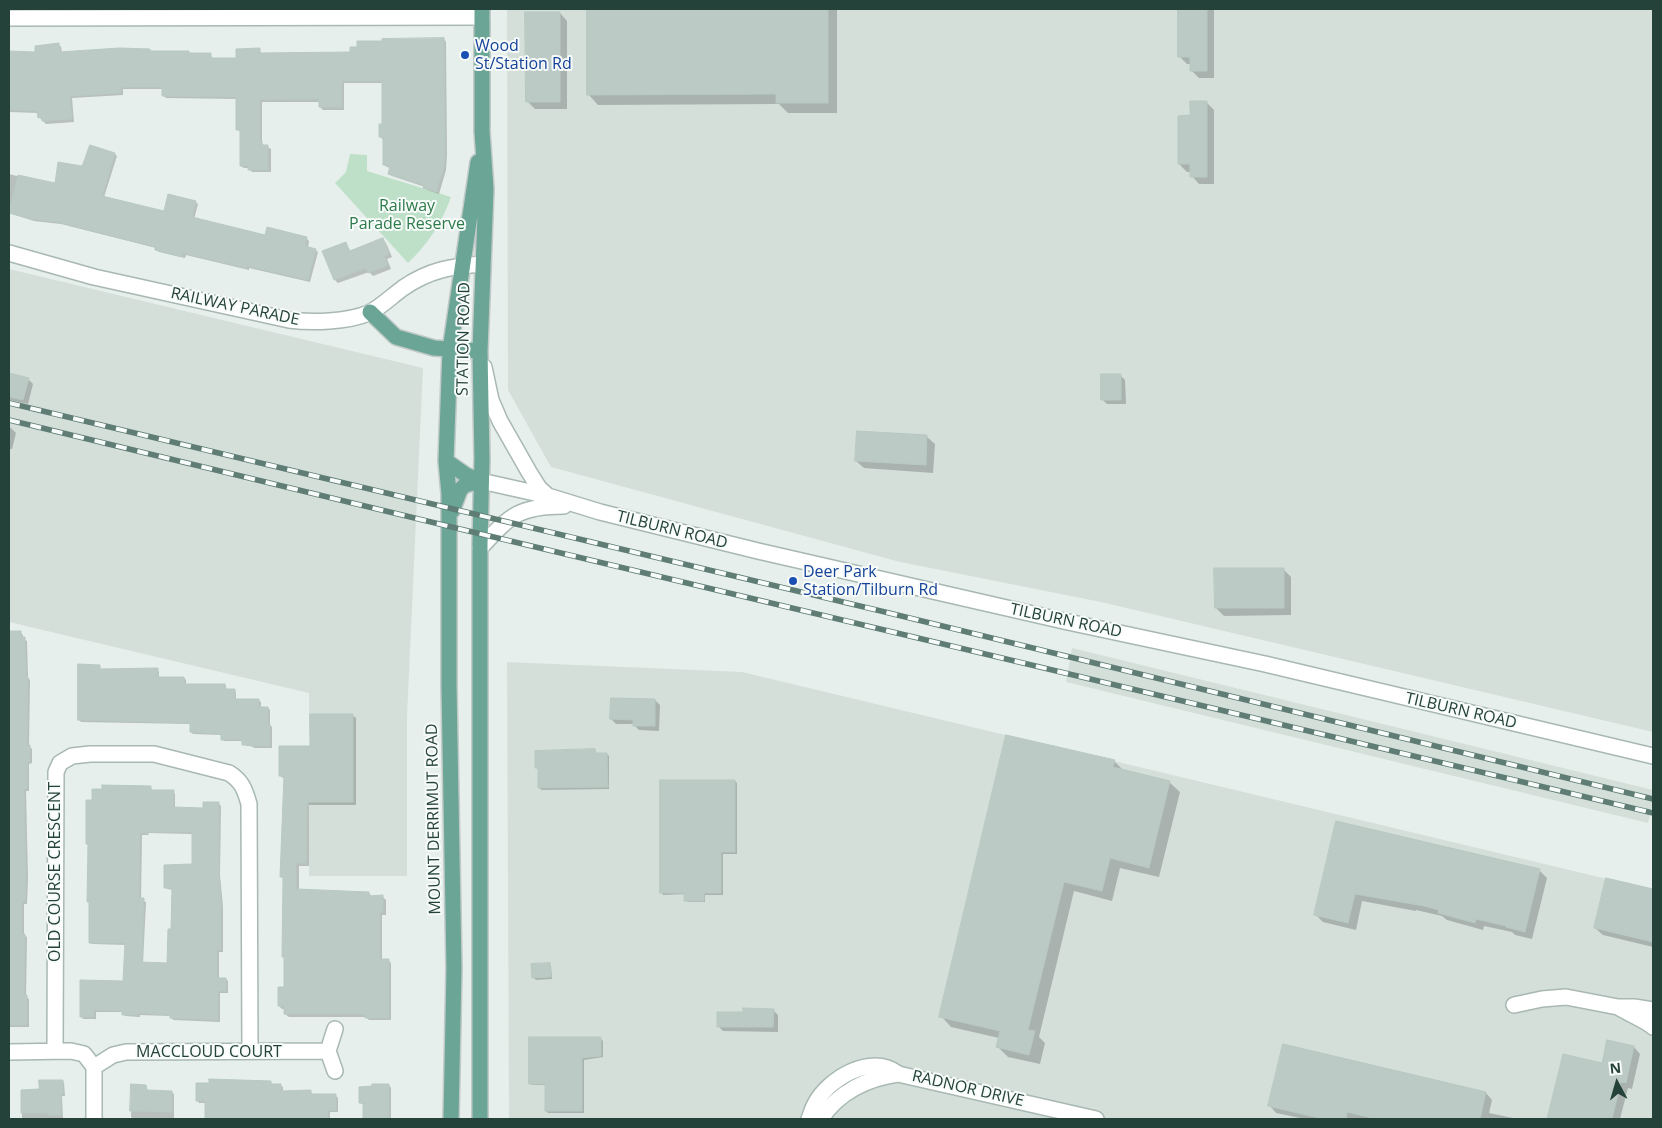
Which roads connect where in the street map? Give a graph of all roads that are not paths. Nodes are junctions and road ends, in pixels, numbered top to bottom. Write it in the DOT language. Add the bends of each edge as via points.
graph roads {
  1 [pos="216,13"];
  2 [pos="482,13"];
  3 [pos="9,18"];
  4 [pos="482,131"];
  5 [pos="9,253"];
  6 [pos="483,264"];
  7 [pos="461,266"];
  8 [pos="370,312"];
  9 [pos="450,350"];
  10 [pos="480,351"];
  11 [pos="446,461"];
  12 [pos="481,481"];
  13 [pos="548,496"];
  14 [pos="580,506"];
  15 [pos="449,518"];
  16 [pos="480,548"];
  17 [pos="1653,756"];
  18 [pos="452,805"];
  19 [pos="480,805"];
  20 [pos="1514,1004"];
  21 [pos="1618,1007"];
  22 [pos="1653,1010"];
  23 [pos="1653,1027"];
  24 [pos="335,1029"];
  25 [pos="55,1051"];
  26 [pos="250,1051"];
  27 [pos="328,1051"];
  28 [pos="9,1052"];
  29 [pos="94,1067"];
  30 [pos="336,1071"];
  31 [pos="898,1074"];
  32 [pos="94,1119"];
  33 [pos="451,1119"];
  34 [pos="480,1119"];
  35 [pos="809,1119"];
  36 [pos="822,1119"];
  37 [pos="1096,1119"];
  1 -- 2 [label="street"];
  1 -- 3 [label="street"];
  2 -- 4 [label="main road, STATION ROAD"];
  4 -- 6 [label="main road, STATION ROAD" via="486,188"];
  4 -- 7 [label="main road, STATION ROAD"];
  5 -- 8 [label="street, RAILWAY PARADE" via="94,277 289,320 332,321"];
  6 -- 7 [label="street, RAILWAY PARADE"];
  6 -- 10 [label="main road, STATION ROAD"];
  7 -- 8 [label="street, RAILWAY PARADE" via="427,274"];
  7 -- 9 [label="main road, STATION ROAD"];
  8 -- 9 [label="main road" via="396,337"];
  9 -- 10 [label="main road"];
  9 -- 11 [label="main road, STATION ROAD"];
  10 -- 12 [label="main road, STATION ROAD"];
  10 -- 13 [label="street" via="491,400 500,421 529,472"];
  11 -- 12 [label="main road"];
  11 -- 15 [label="main road, STATION ROAD"];
  12 -- 13 [label="street, TILBURN ROAD"];
  12 -- 15 [label="main road" via="465,485 460,490"];
  12 -- 16 [label="main road, STATION ROAD"];
  13 -- 14 [label="street, TILBURN ROAD"];
  14 -- 16 [label="street" via="535,507 516,514"];
  14 -- 17 [label="street, TILBURN ROAD" via="758,551 1265,664"];
  15 -- 18 [label="main road, MOUNT DERRIMUT ROAD"];
  16 -- 19 [label="main road"];
  18 -- 19 [label="main road"];
  18 -- 33 [label="main road, MOUNT DERRIMUT ROAD" via="454,969"];
  19 -- 34 [label="main road"];
  20 -- 21 [label="street" via="1566,997"];
  21 -- 22 [label="street"];
  21 -- 23 [label="street"];
  24 -- 27 [label="street"];
  25 -- 26 [label="street, OLD COURSE CRESCENT" via="56,772 60,763 72,756 90,754 154,754 230,773 245,790 249,804"];
  25 -- 28 [label="street"];
  25 -- 29 [label="street" via="84,1054"];
  26 -- 27 [label="street, MACCLOUD COURT"];
  26 -- 29 [label="street, MACCLOUD COURT" via="126,1052"];
  27 -- 30 [label="street"];
  29 -- 32 [label="street"];
  31 -- 35 [label="street, RADNOR DRIVE" via="889,1067 873,1065 850,1072 830,1086 815,1104"];
  31 -- 36 [label="street, RADNOR DRIVE" via="851,1089 838,1098"];
  31 -- 37 [label="street, RADNOR DRIVE"];
}
